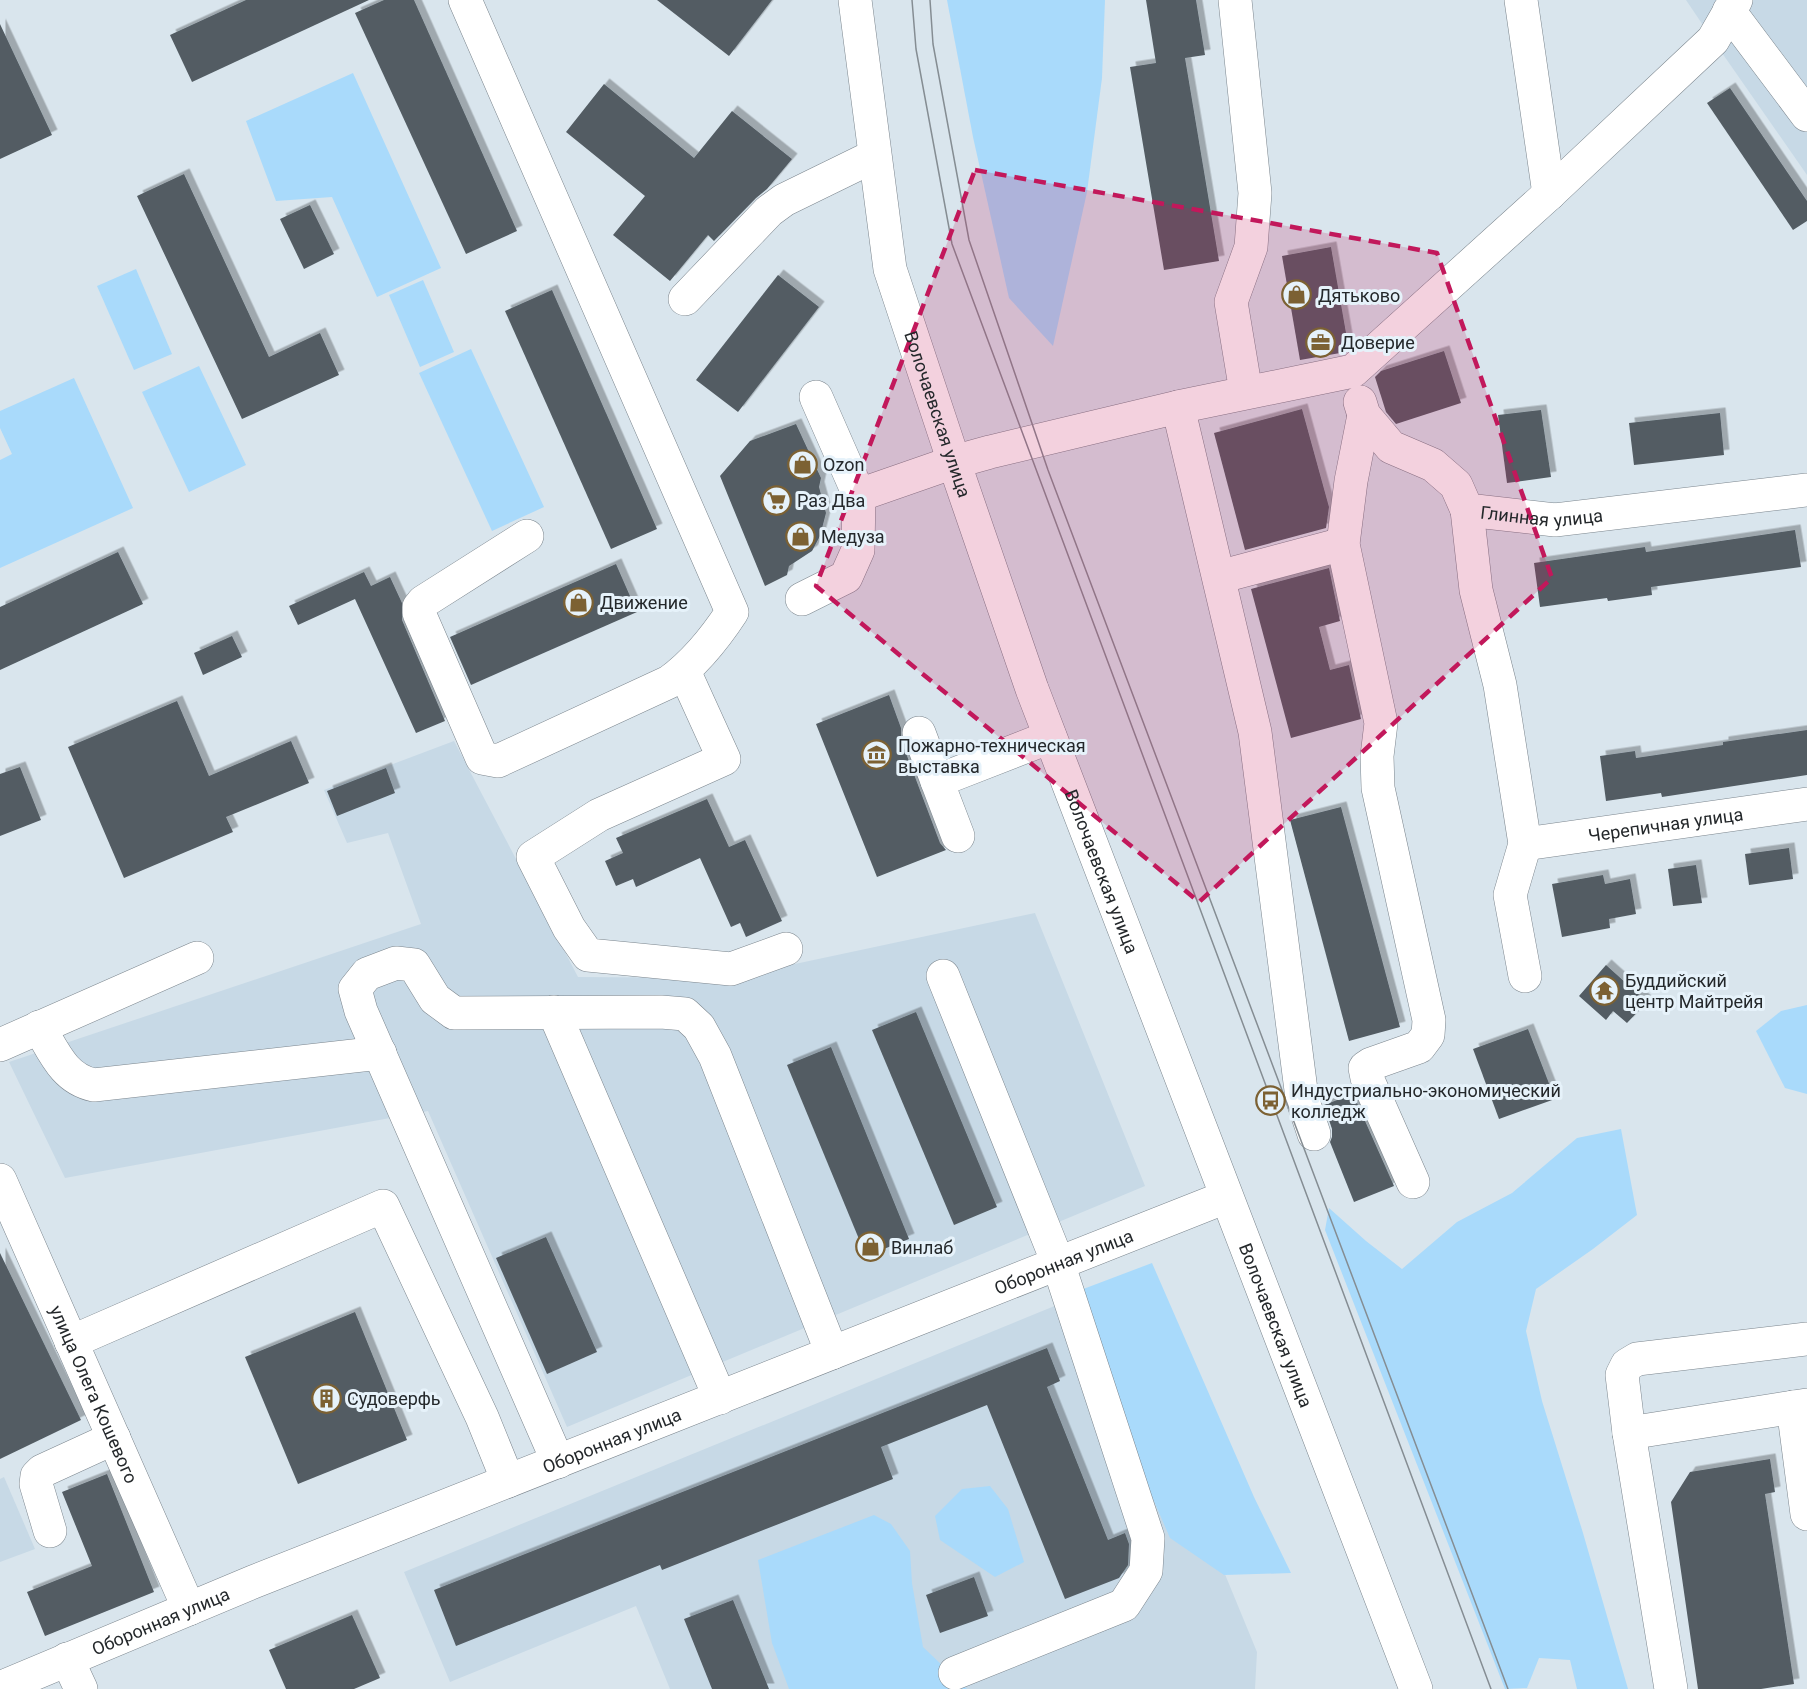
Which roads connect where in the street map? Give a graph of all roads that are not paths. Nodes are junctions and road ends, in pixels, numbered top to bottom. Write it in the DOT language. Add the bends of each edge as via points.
graph roads {
  1 [pos="465,0"];
  2 [pos="855,0"];
  3 [pos="1235,0"];
  4 [pos="1521,0"];
  5 [pos="1733,6"];
  6 [pos="1807,115"];
  7 [pos="874,156"];
  8 [pos="1549,194"];
  9 [pos="685,299"];
  10 [pos="1353,371"];
  11 [pos="1246,392"];
  12 [pos="816,397"];
  13 [pos="1178,407"];
  14 [pos="1364,415"];
  15 [pos="954,462"];
  16 [pos="1807,490"];
  17 [pos="859,495"];
  18 [pos="1467,510"];
  19 [pos="527,536"];
  20 [pos="1343,544"];
  21 [pos="1219,577"];
  22 [pos="802,599"];
  23 [pos="684,671"];
  24 [pos="919,733"];
  25 [pos="1050,737"];
  26 [pos="937,782"];
  27 [pos="1807,804"];
  28 [pos="958,836"];
  29 [pos="1525,844"];
  30 [pos="786,949"];
  31 [pos="197,958"];
  32 [pos="944,976"];
  33 [pos="1525,976"];
  34 [pos="554,1012"];
  35 [pos="39,1028"];
  36 [pos="0,1045"];
  37 [pos="380,1053"];
  38 [pos="1314,1134"];
  39 [pos="0,1180"];
  40 [pos="1413,1182"];
  41 [pos="1226,1197"];
  42 [pos="1058,1263"];
  43 [pos="1807,1339"];
  44 [pos="71,1342"];
  45 [pos="832,1353"];
  46 [pos="720,1398"];
  47 [pos="1800,1406"];
  48 [pos="1629,1433"];
  49 [pos="114,1438"];
  50 [pos="558,1462"];
  51 [pos="508,1481"];
  52 [pos="1807,1514"];
  53 [pos="50,1531"];
  54 [pos="189,1609"];
  55 [pos="68,1659"];
  56 [pos="956,1673"];
  57 [pos="0,1688"];
  58 [pos="81,1689"];
  59 [pos="1416,1689"];
  60 [pos="1671,1689"];
  1 -- 23 [label="street" via="732,612"];
  2 -- 7 [label="street, Волочаевская улица"];
  3 -- 11 [label="street" via="1255,193 1251,247 1231,302"];
  4 -- 8 [label="street"];
  5 -- 6 [label="street"];
  5 -- 8 [label="street" via="1713,39"];
  7 -- 9 [label="street" via="769,211"];
  7 -- 15 [label="street, Волочаевская улица" via="890,269"];
  8 -- 10 [label="street"];
  10 -- 11 [label="street"];
  10 -- 14 [label="street, Глинная улица"];
  11 -- 13 [label="street"];
  12 -- 17 [label="street"];
  13 -- 15 [label="street"];
  13 -- 21 [label="street"];
  14 -- 18 [label="street, Глинная улица" via="1391,447 1433,465 1456,485"];
  14 -- 20 [label="street"];
  15 -- 17 [label="street"];
  15 -- 25 [label="street, Волочаевская улица"];
  16 -- 18 [label="street, Глинная улица" via="1555,520"];
  17 -- 22 [label="street" via="858,550 846,577"];
  18 -- 29 [label="street" via="1476,590 1500,685"];
  19 -- 23 [label="street" via="419,607 482,758 498,761 669,682"];
  20 -- 21 [label="street"];
  20 -- 40 [label="street" via="1381,723 1378,788 1429,1020 1428,1035 1419,1047 1365,1068"];
  21 -- 38 [label="street" via="1256,732 1302,1098"];
  23 -- 30 [label="street" via="724,759 599,815 533,857 569,928 588,955 731,969"];
  24 -- 26 [label="street"];
  25 -- 26 [label="street"];
  25 -- 41 [label="street, Волочаевская улица"];
  26 -- 28 [label="street"];
  27 -- 29 [label="street, Черепичная улица"];
  29 -- 33 [label="street" via="1510,895"];
  31 -- 35 [label="street"];
  32 -- 42 [label="street"];
  34 -- 37 [label="street" via="454,1013 435,999 414,965 396,963 367,974 355,989"];
  34 -- 45 [label="street" via="685,1014 699,1027 715,1056"];
  34 -- 46 [label="street"];
  35 -- 36 [label="street"];
  35 -- 37 [label="street" via="70,1075 94,1085"];
  37 -- 50 [label="street"];
  39 -- 44 [label="street, улица Олега Кошевого"];
  41 -- 42 [label="street, Оборонная улица"];
  41 -- 59 [label="street, Волочаевская улица"];
  42 -- 45 [label="street, Оборонная улица"];
  42 -- 56 [label="street" via="1148,1538 1146,1571 1124,1605"];
  43 -- 48 [label="street" via="1637,1359 1622,1375"];
  44 -- 49 [label="street, улица Олега Кошевого"];
  44 -- 51 [label="street" via="383,1206"];
  45 -- 46 [label="street, Оборонная улица"];
  46 -- 50 [label="street, Оборонная улица"];
  47 -- 48 [label="street"];
  47 -- 52 [label="street"];
  48 -- 60 [label="street"];
  49 -- 53 [label="street" via="37,1476"];
  49 -- 54 [label="street, улица Олега Кошевого"];
  50 -- 51 [label="street, Оборонная улица"];
  51 -- 54 [label="street, Оборонная улица"];
  54 -- 55 [label="street, Оборонная улица"];
  55 -- 57 [label="street, Оборонная улица"];
  55 -- 58 [label="street"];
}
